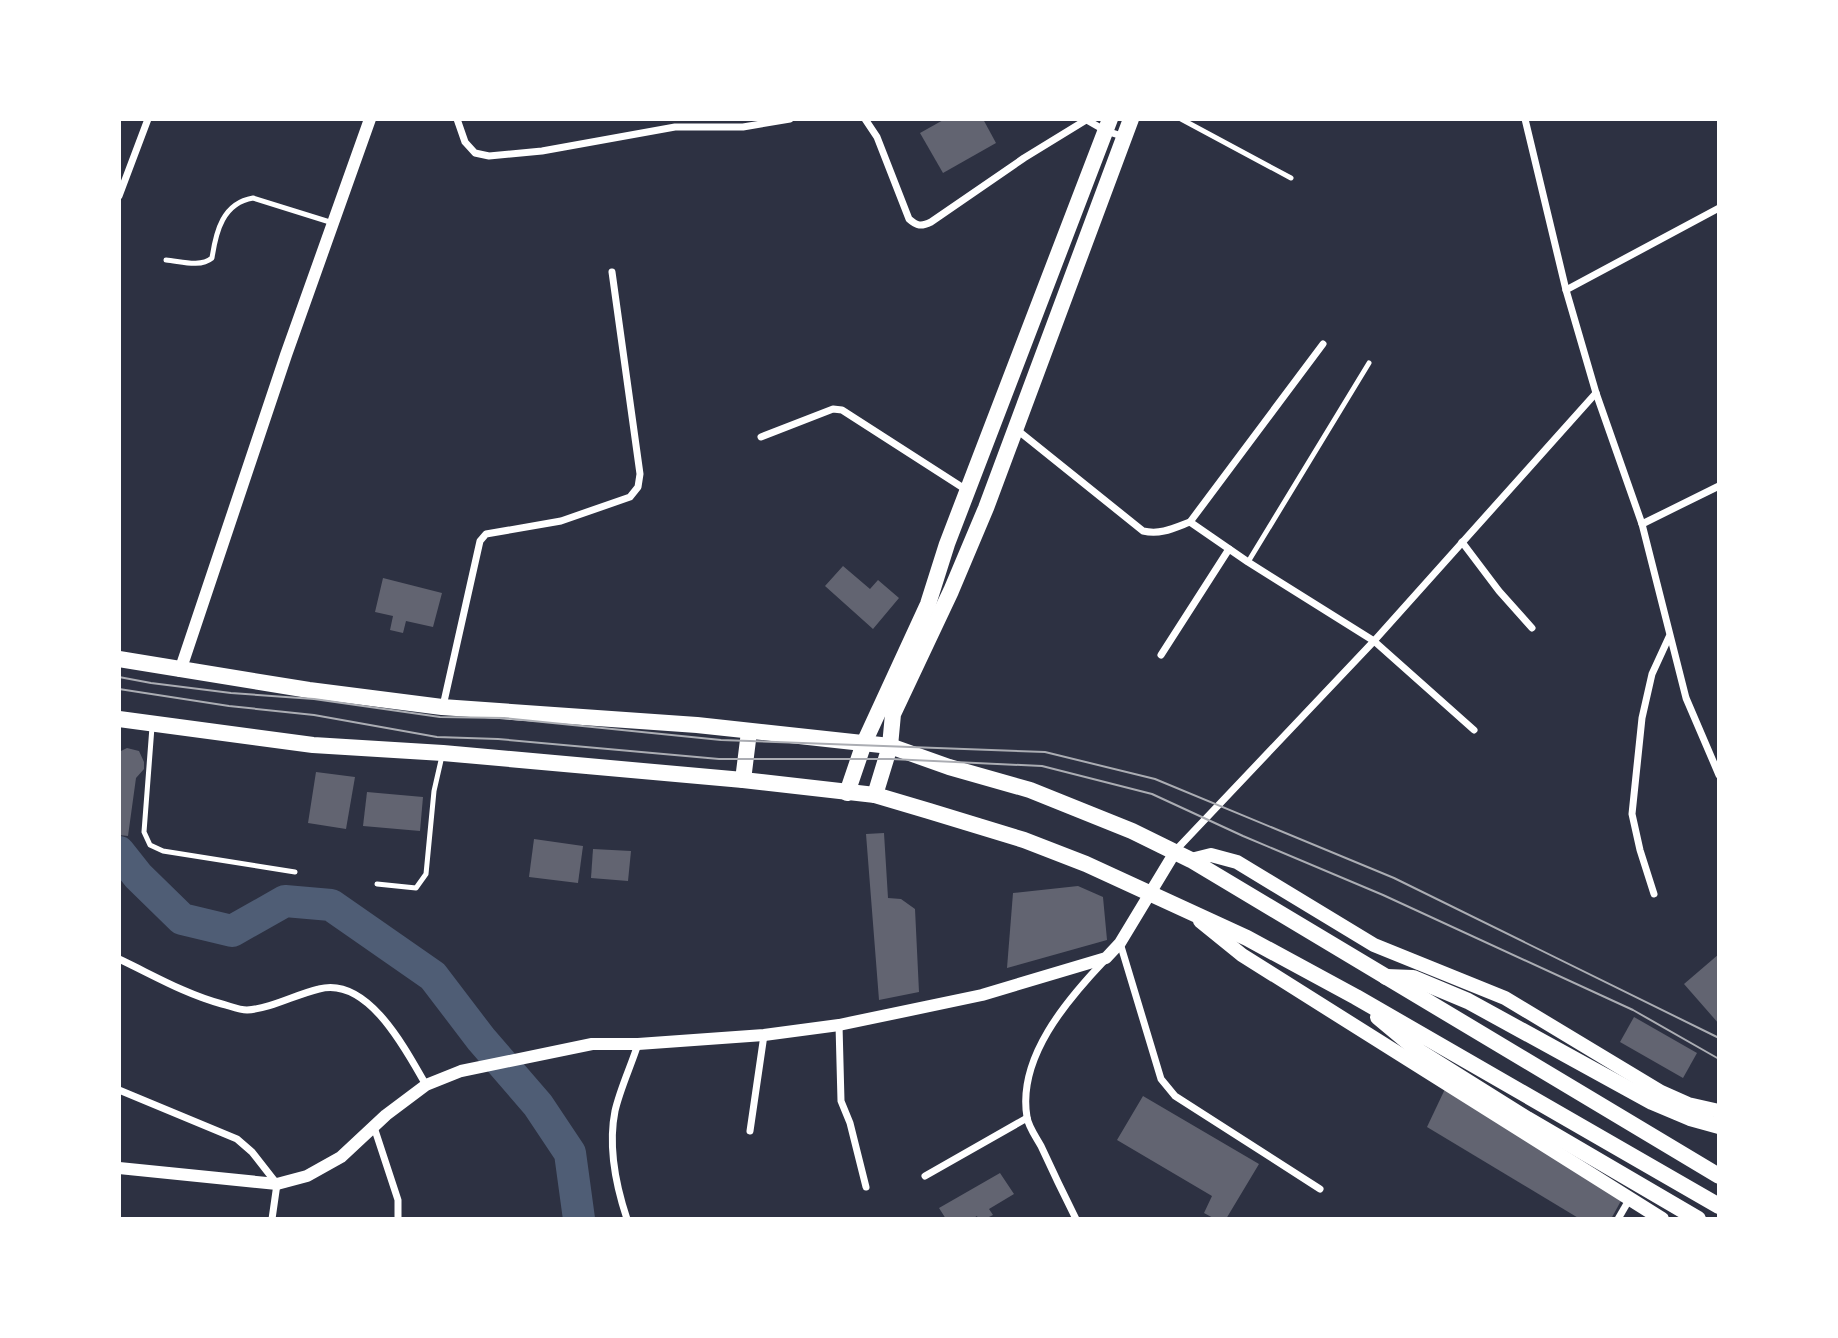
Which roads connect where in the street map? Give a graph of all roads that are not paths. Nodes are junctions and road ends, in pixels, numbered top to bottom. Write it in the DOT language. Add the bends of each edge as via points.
graph roads {
  1 [pos="148,119"];
  2 [pos="370,119"];
  3 [pos="457,119"];
  4 [pos="790,119"];
  5 [pos="865,119"];
  6 [pos="1086,119"];
  7 [pos="1131,119"];
  8 [pos="1181,119"];
  9 [pos="1525,119"];
  10 [pos="1108,125"];
  11 [pos="1125,137"];
  12 [pos="1291,178"];
  13 [pos="119,196"];
  14 [pos="1719,208"];
  15 [pos="333,223"];
  16 [pos="166,260"];
  17 [pos="612,272"];
  18 [pos="1566,290"];
  19 [pos="1323,344"];
  20 [pos="1368,363"];
  21 [pos="1596,393"];
  22 [pos="1016,429"];
  23 [pos="761,437"];
  24 [pos="1719,486"];
  25 [pos="968,491"];
  26 [pos="1190,522"];
  27 [pos="1642,524"];
  28 [pos="1462,542"];
  29 [pos="1230,549"];
  30 [pos="1248,562"];
  31 [pos="1532,628"];
  32 [pos="1670,637"];
  33 [pos="1374,641"];
  34 [pos="1161,655"];
  35 [pos="119,659"];
  36 [pos="180,671"];
  37 [pos="442,707"];
  38 [pos="119,719"];
  39 [pos="152,724"];
  40 [pos="1474,730"];
  41 [pos="749,732"];
  42 [pos="863,743"];
  43 [pos="890,746"];
  44 [pos="443,753"];
  45 [pos="1719,775"];
  46 [pos="743,780"];
  47 [pos="847,793"];
  48 [pos="875,795"];
  49 [pos="1175,852"];
  50 [pos="1191,860"];
  51 [pos="295,872"];
  52 [pos="377,884"];
  53 [pos="1151,893"];
  54 [pos="1654,894"];
  55 [pos="1186,908"];
  56 [pos="1120,943"];
  57 [pos="1106,958"];
  58 [pos="119,959"];
  59 [pos="1384,977"];
  60 [pos="1356,997"];
  61 [pos="839,1025"];
  62 [pos="764,1035"];
  63 [pos="638,1044"];
  64 [pos="426,1085"];
  65 [pos="119,1090"];
  66 [pos="1719,1111"];
  67 [pos="1027,1118"];
  68 [pos="373,1126"];
  69 [pos="1719,1126"];
  70 [pos="750,1131"];
  71 [pos="119,1168"];
  72 [pos="925,1176"];
  73 [pos="1719,1176"];
  74 [pos="277,1184"];
  75 [pos="866,1187"];
  76 [pos="1321,1189"];
  77 [pos="1629,1200"];
  78 [pos="1719,1206"];
  79 [pos="272,1219"];
  80 [pos="398,1219"];
  81 [pos="627,1219"];
  82 [pos="1076,1219"];
  83 [pos="1618,1219"];
  84 [pos="1662,1219"];
  85 [pos="1699,1219"];
  1 -- 13 [label="street"];
  2 -- 15 [label="street"];
  3 -- 4 [label="street" via="465,142 475,153 489,156 675,127 743,127"];
  5 -- 6 [label="street" via="877,137 909,219 923,226"];
  6 -- 10 [label="street"];
  7 -- 11 [label="main road"];
  8 -- 12 [label="lane"];
  9 -- 18 [label="street"];
  10 -- 11 [label="street"];
  10 -- 25 [label="main road"];
  11 -- 22 [label="main road"];
  14 -- 18 [label="street"];
  15 -- 16 [label="lane" via="253,198 242,200 220,224 208,261"];
  15 -- 36 [label="street"];
  17 -- 37 [label="street" via="640,474 638,487 630,497 561,521 486,534 480,541"];
  18 -- 21 [label="street"];
  19 -- 26 [label="street"];
  20 -- 30 [label="lane"];
  21 -- 27 [label="street"];
  21 -- 28 [label="street"];
  22 -- 26 [label="street" via="1143,531 1154,533"];
  22 -- 43 [label="main road" via="951,591 893,714"];
  23 -- 25 [label="street" via="832,409 842,410"];
  24 -- 27 [label="street"];
  25 -- 42 [label="main road" via="928,604"];
  26 -- 29 [label="street"];
  27 -- 32 [label="street"];
  28 -- 31 [label="street"];
  28 -- 33 [label="street"];
  29 -- 30 [label="street"];
  29 -- 34 [label="street"];
  30 -- 33 [label="street"];
  32 -- 45 [label="street" via="1686,698"];
  32 -- 54 [label="street" via="1652,674 1642,718 1632,814"];
  33 -- 40 [label="street"];
  33 -- 49 [label="street"];
  35 -- 36 [label="main road"];
  36 -- 37 [label="main road"];
  37 -- 41 [label="main road"];
  38 -- 39 [label="main road"];
  39 -- 44 [label="main road" via="313,745"];
  39 -- 51 [label="lane" via="144,832 150,845 163,851"];
  41 -- 42 [label="main road"];
  41 -- 46 [label="main road"];
  42 -- 43 [label="main road"];
  42 -- 47 [label="main road"];
  43 -- 48 [label="main road"];
  43 -- 49 [label="main road" via="1030,790"];
  44 -- 46 [label="main road"];
  44 -- 52 [label="lane" via="434,791 426,874 416,888"];
  46 -- 47 [label="main road"];
  47 -- 48 [label="main road"];
  48 -- 53 [label="main road" via="1024,840"];
  49 -- 50 [label="main road"];
  49 -- 53 [label="street"];
  50 -- 59 [label="main road"];
  50 -- 66 [label="main road" via="1211,855 1237,862 1374,944 1505,998 1661,1092"];
  53 -- 55 [label="main road"];
  53 -- 56 [label="street"];
  55 -- 60 [label="main road"];
  55 -- 77 [label="main road" via="1242,955"];
  56 -- 57 [label="street"];
  56 -- 76 [label="street" via="1161,1079 1175,1096"];
  57 -- 61 [label="street" via="982,995"];
  57 -- 67 [label="street" via="1051,1025 1034,1060"];
  58 -- 64 [label="street" via="194,996 245,1010 321,988 343,988 365,1001 388,1024"];
  59 -- 69 [label="main road" via="1413,978 1468,1001 1652,1102"];
  59 -- 73 [label="main road"];
  60 -- 78 [label="main road"];
  60 -- 85 [label="main road" via="1420,1052"];
  61 -- 62 [label="street"];
  61 -- 75 [label="street" via="841,1101"];
  62 -- 63 [label="street"];
  62 -- 70 [label="street"];
  63 -- 64 [label="street" via="592,1044 461,1071"];
  63 -- 81 [label="street" via="615,1112 613,1153"];
  64 -- 68 [label="street"];
  65 -- 74 [label="street" via="237,1139"];
  67 -- 72 [label="street"];
  67 -- 82 [label="street"];
  68 -- 74 [label="street" via="341,1157 307,1176"];
  68 -- 80 [label="street" via="398,1200"];
  71 -- 74 [label="street"];
  74 -- 79 [label="street"];
  77 -- 83 [label="street"];
  77 -- 84 [label="main road"];
}
